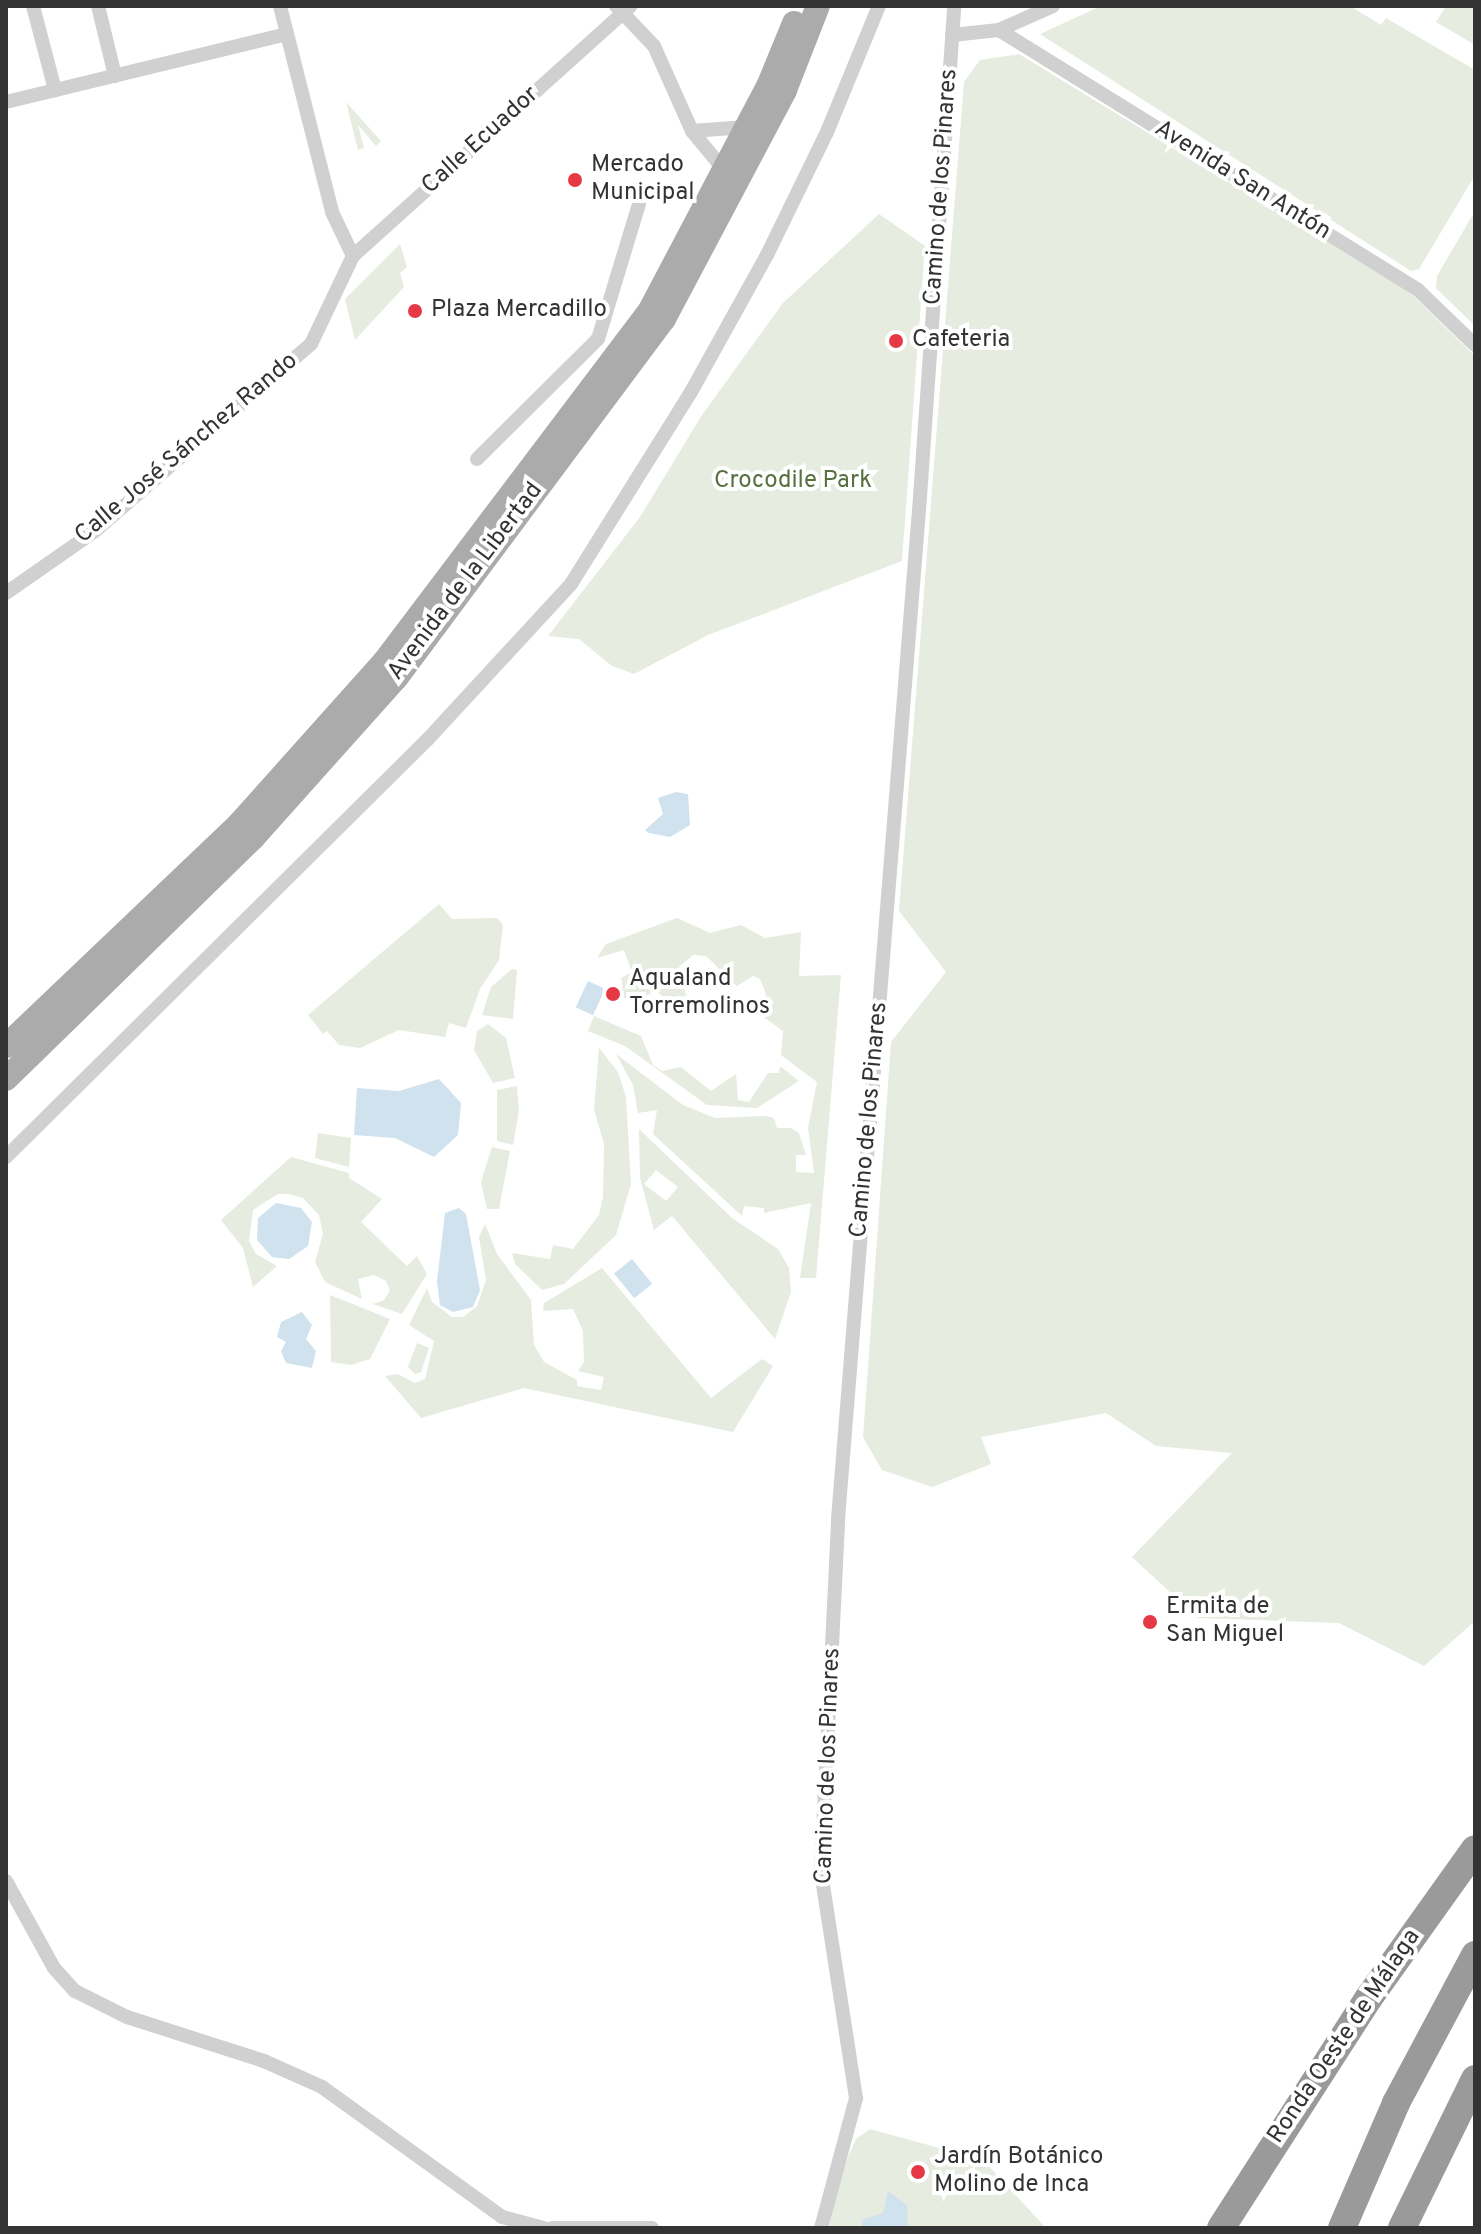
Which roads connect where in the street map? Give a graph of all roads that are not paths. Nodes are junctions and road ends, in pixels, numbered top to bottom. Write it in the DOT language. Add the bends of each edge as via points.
graph roads {
  1 [pos="33,6"];
  2 [pos="98,6"];
  3 [pos="280,6"];
  4 [pos="801,6"];
  5 [pos="818,6"];
  6 [pos="879,6"];
  7 [pos="954,6"];
  8 [pos="1053,6"];
  9 [pos="623,9"];
  10 [pos="999,30"];
  11 [pos="287,34"];
  12 [pos="952,35"];
  13 [pos="115,76"];
  14 [pos="55,90"];
  15 [pos="6,102"];
  16 [pos="746,127"];
  17 [pos="692,131"];
  18 [pos="724,170"];
  19 [pos="639,204"];
  20 [pos="353,256"];
  21 [pos="338,281"];
  22 [pos="1475,345"];
  23 [pos="477,459"];
  24 [pos="6,593"];
  25 [pos="6,1046"];
  26 [pos="6,1079"];
  27 [pos="6,1157"];
  28 [pos="1475,1849"];
  29 [pos="6,1881"];
  30 [pos="1475,1955"];
  31 [pos="1475,2079"];
  32 [pos="544,2228"];
  33 [pos="552,2228"];
  34 [pos="652,2228"];
  35 [pos="821,2228"];
  36 [pos="1221,2228"];
  37 [pos="1342,2228"];
  38 [pos="1402,2228"];
  1 -- 14 [label="street"];
  2 -- 13 [label="street"];
  3 -- 11 [label="street"];
  4 -- 16 [label="main road, Avenida de la Libertad"];
  5 -- 26 [label="main road, Avenida de la Libertad" via="785,90 664,319 397,677 253,838"];
  6 -- 27 [label="street" via="827,132 767,255 691,392 571,584 396,772"];
  7 -- 12 [label="street, Camino de los Pinares"];
  8 -- 10 [label="street"];
  9 -- 17 [label="street" via="654,46"];
  9 -- 20 [label="street, Calle Ecuador"];
  10 -- 12 [label="street"];
  10 -- 22 [label="street, Avenida San Antón" via="1418,290"];
  11 -- 13 [label="street"];
  11 -- 20 [label="street" via="332,212"];
  12 -- 35 [label="street, Camino de los Pinares" via="838,1519 821,1871 856,2098"];
  13 -- 14 [label="street"];
  14 -- 15 [label="street"];
  16 -- 17 [label="street"];
  16 -- 18 [label="main road, Avenida de la Libertad"];
  17 -- 18 [label="street"];
  18 -- 25 [label="main road, Avenida de la Libertad" via="650,310 384,662 239,824"];
  19 -- 23 [label="street" via="598,339"];
  20 -- 21 [label="street, Calle Ecuador"];
  21 -- 24 [label="street, Calle José Sánchez Rando" via="311,344 95,531"];
  28 -- 36 [label="highway, Ronda Oeste de Málaga" via="1368,1999"];
  29 -- 32 [label="street" via="54,1968 75,1991 127,2017 264,2061 322,2087 502,2217"];
  30 -- 37 [label="highway" via="1396,2103"];
  31 -- 38 [label="highway"];
  33 -- 34 [label="street"];
}
